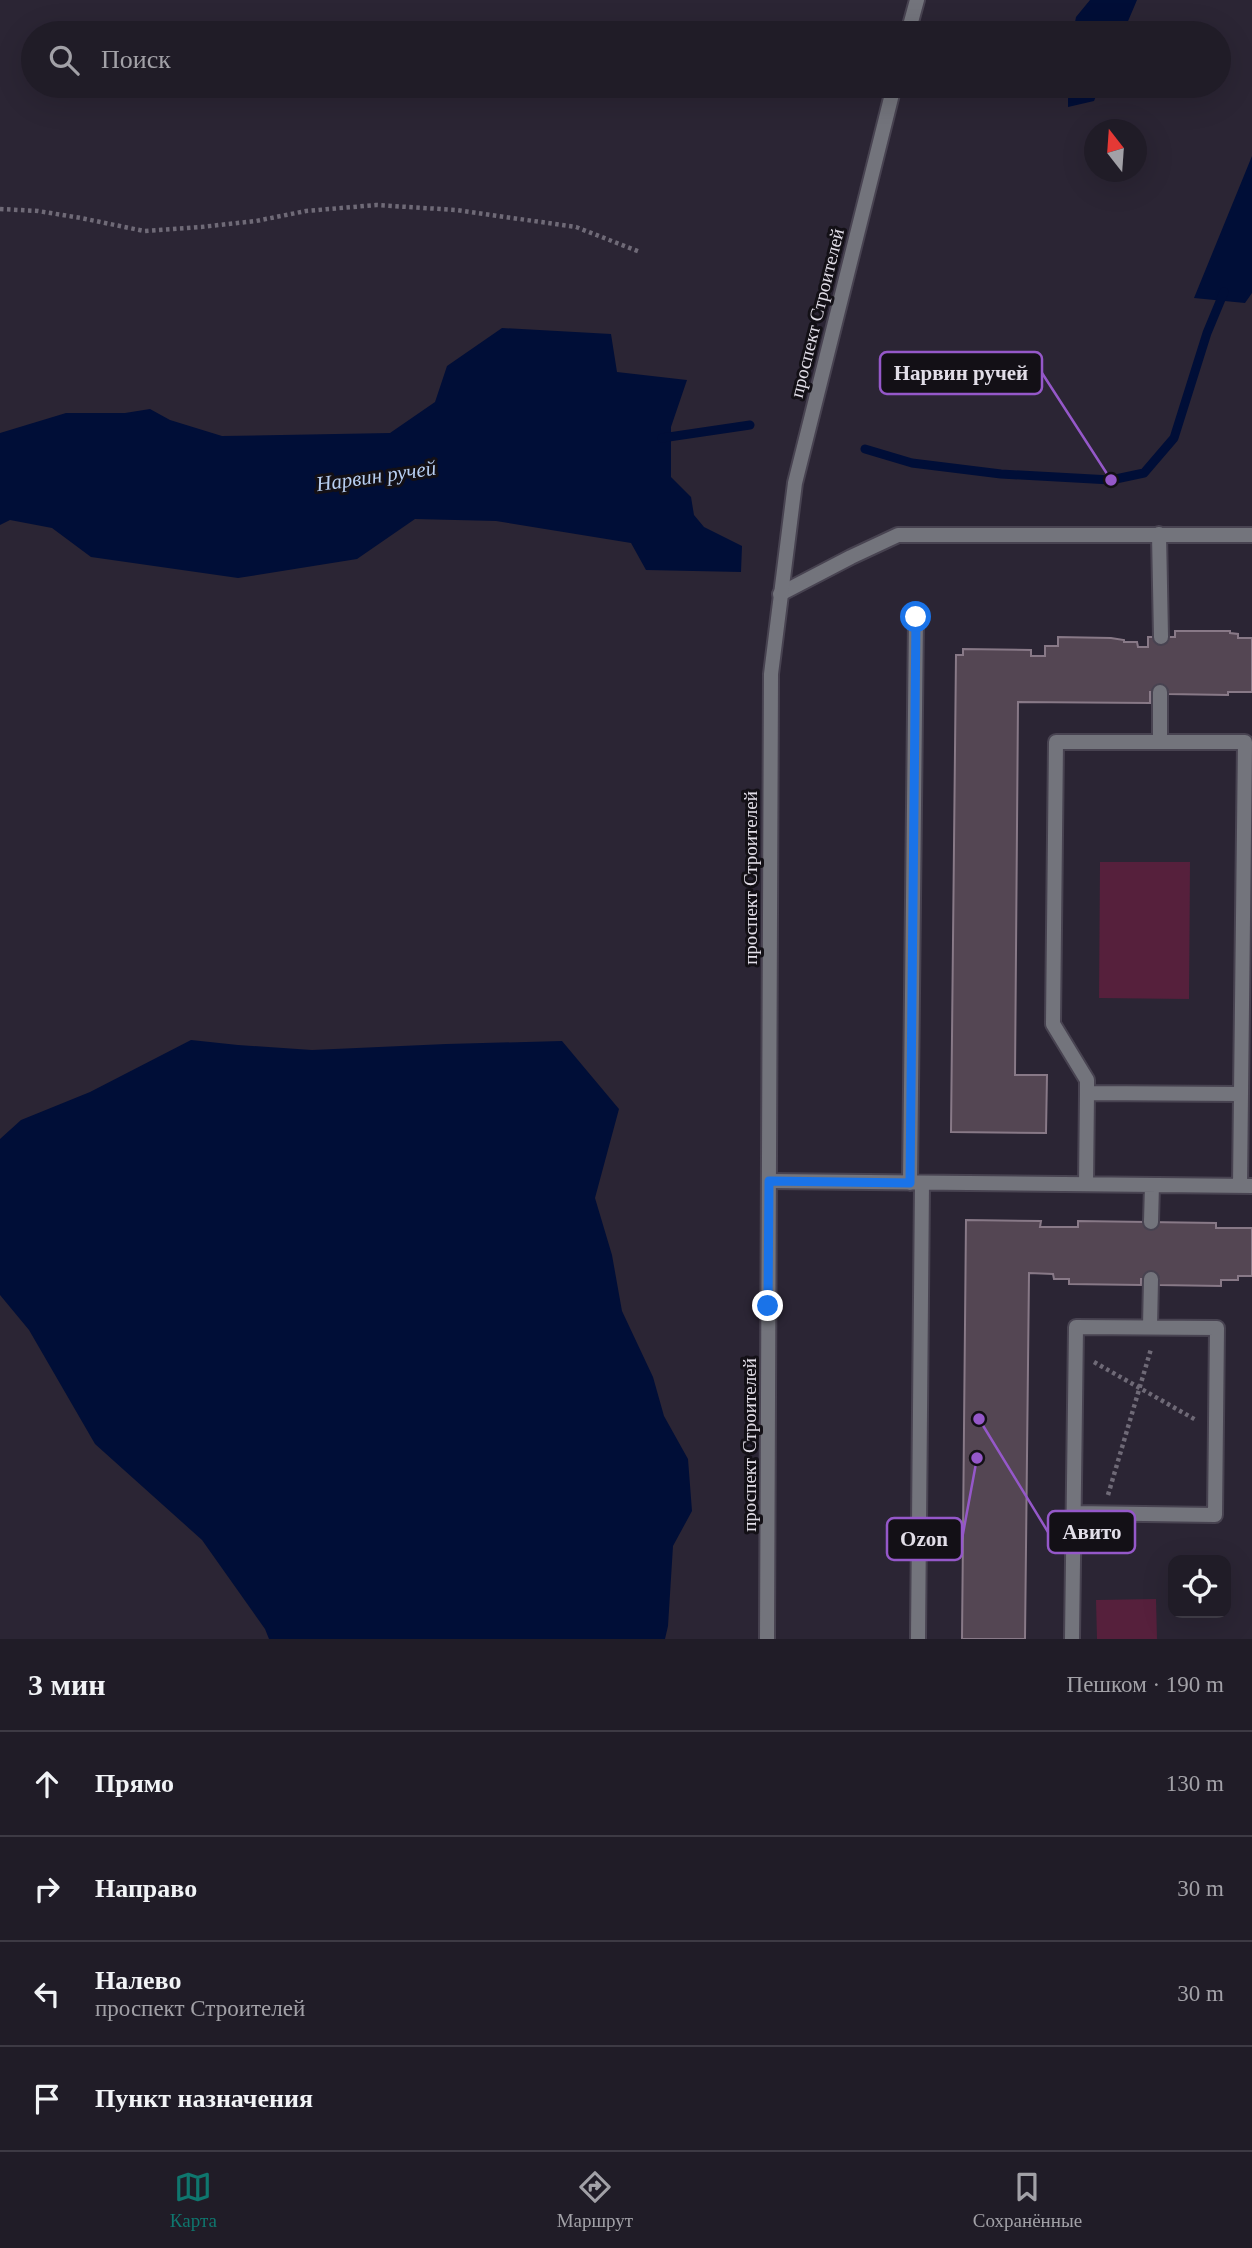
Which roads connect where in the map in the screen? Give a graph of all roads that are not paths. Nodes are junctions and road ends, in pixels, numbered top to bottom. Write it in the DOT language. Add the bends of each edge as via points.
graph roads {
  1 [pos="917,0"];
  2 [pos="911,21"];
  3 [pos="891,98"];
  4 [pos="1159,534"];
  5 [pos="1252,535"];
  6 [pos="780,594"];
  7 [pos="916,617"];
  8 [pos="1161,637"];
  9 [pos="1160,692"];
  10 [pos="1160,741"];
  11 [pos="1087,1093"];
  12 [pos="1241,1094"];
  13 [pos="769,1181"];
  14 [pos="916,1183"];
  15 [pos="1086,1184"];
  16 [pos="1152,1185"];
  17 [pos="1246,1186"];
  18 [pos="1151,1222"];
  19 [pos="1151,1279"];
  20 [pos="1154,1328"];
  21 [pos="1074,1513"];
  22 [pos="767,1639"];
  23 [pos="918,1639"];
  24 [pos="1072,1639"];
  1 -- 2 [label="street"];
  3 -- 6 [label="street, проспект Строителей" via="795,483"];
  4 -- 5 [label="street"];
  4 -- 6 [label="street" via="898,536"];
  4 -- 8 [label="street"];
  6 -- 13 [label="street, проспект Строителей" via="771,674"];
  7 -- 14 [label="street"];
  9 -- 10 [label="street"];
  10 -- 11 [label="street" via="1056,742 1053,1024 1087,1080"];
  10 -- 12 [label="street" via="1245,742"];
  11 -- 12 [label="street"];
  11 -- 15 [label="street"];
  12 -- 17 [label="street"];
  13 -- 14 [label="street"];
  13 -- 22 [label="street, проспект Строителей"];
  14 -- 15 [label="street"];
  14 -- 23 [label="street"];
  15 -- 16 [label="street"];
  16 -- 17 [label="street"];
  16 -- 18 [label="street"];
  19 -- 20 [label="street"];
  20 -- 21 [label="street" via="1076,1327"];
  20 -- 21 [label="street" via="1217,1328 1215,1515"];
  21 -- 24 [label="street"];
}
